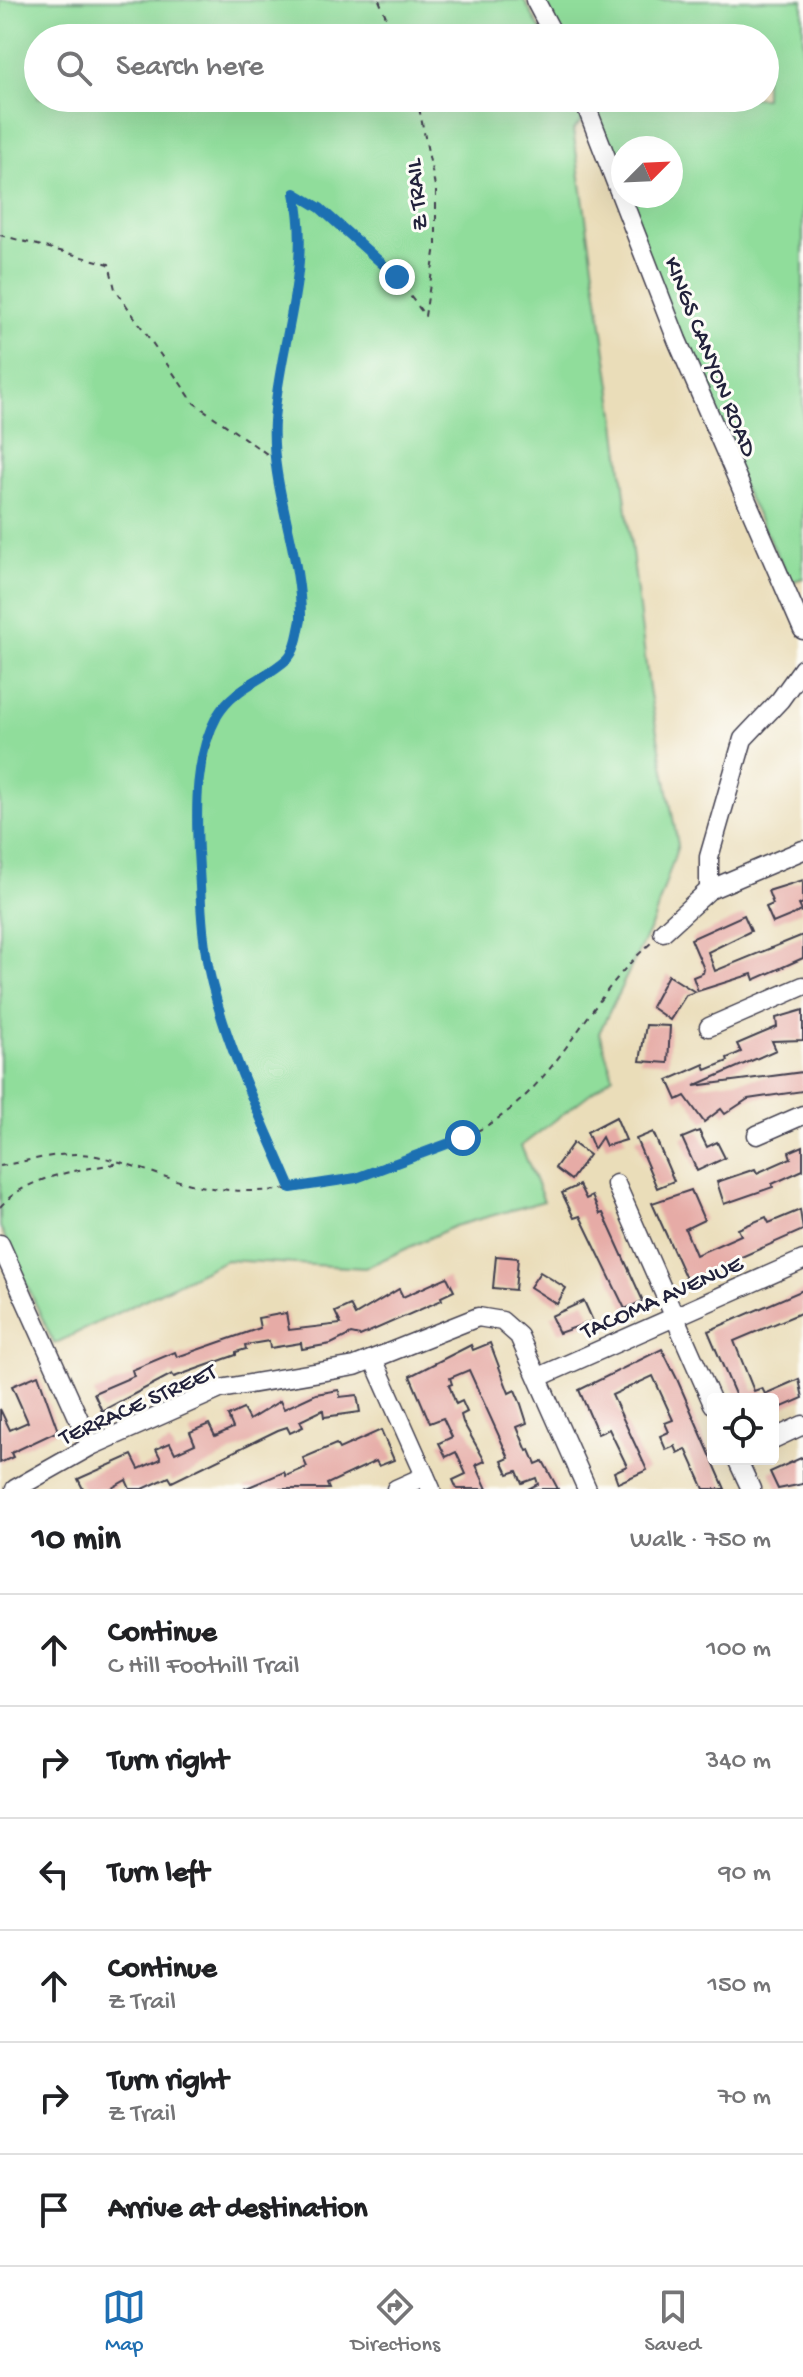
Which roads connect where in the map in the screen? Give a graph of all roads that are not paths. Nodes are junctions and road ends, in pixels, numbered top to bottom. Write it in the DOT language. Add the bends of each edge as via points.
graph roads {
  1 [pos="535,0"];
  2 [pos="548,24"];
  3 [pos="588,112"];
  4 [pos="795,593"];
  5 [pos="803,630"];
  6 [pos="803,668"];
  7 [pos="803,850"];
  8 [pos="709,890"];
  9 [pos="663,932"];
  10 [pos="803,986"];
  11 [pos="709,1027"];
  12 [pos="803,1115"];
  13 [pos="757,1135"];
  14 [pos="616,1184"];
  15 [pos="0,1244"];
  16 [pos="803,1260"];
  17 [pos="674,1316"];
  18 [pos="374,1361"];
  19 [pos="539,1377"];
  20 [pos="708,1393"];
  21 [pos="803,1425"];
  22 [pos="779,1436"];
  23 [pos="91,1446"];
  24 [pos="740,1465"];
  25 [pos="428,1482"];
  26 [pos="15,1489"];
  27 [pos="396,1489"];
  28 [pos="587,1489"];
  29 [pos="751,1489"];
  1 -- 2 [label="street"];
  3 -- 4 [label="street, KINGS CANYON ROAD" via="677,340"];
  4 -- 5 [label="street, KINGS CANYON ROAD"];
  6 -- 8 [label="street" via="743,739 709,857"];
  7 -- 8 [label="street"];
  8 -- 9 [label="street"];
  10 -- 11 [label="street"];
  12 -- 13 [label="street"];
  14 -- 17 [label="street"];
  15 -- 23 [label="street"];
  16 -- 17 [label="street, TACOMA AVENUE"];
  17 -- 19 [label="street, TACOMA AVENUE"];
  17 -- 20 [label="street"];
  18 -- 19 [label="street, TERRACE STREET" via="478,1317 491,1317 512,1327"];
  18 -- 23 [label="street, TERRACE STREET" via="220,1389"];
  18 -- 25 [label="street"];
  19 -- 28 [label="street"];
  21 -- 22 [label="street"];
  23 -- 26 [label="street, TERRACE STREET"];
  24 -- 29 [label="street"];
  25 -- 27 [label="street"];
}
